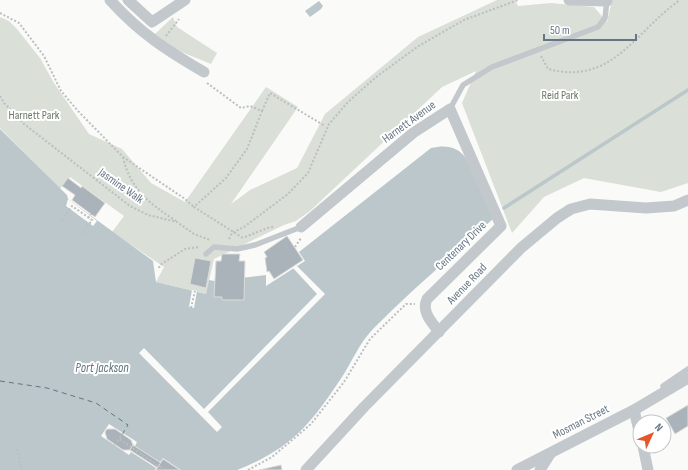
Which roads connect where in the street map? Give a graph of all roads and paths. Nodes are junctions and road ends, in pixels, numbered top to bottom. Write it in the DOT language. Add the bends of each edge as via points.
graph roads {
  1 [pos="110,0"];
  2 [pos="128,0"];
  3 [pos="185,0"];
  4 [pos="518,0"];
  5 [pos="569,0"];
  6 [pos="607,0"];
  7 [pos="680,0"];
  8 [pos="0,13"];
  9 [pos="182,17"];
  10 [pos="170,53"];
  11 [pos="540,54"];
  12 [pos="204,72"];
  13 [pos="0,96"];
  14 [pos="450,109"];
  15 [pos="262,111"];
  16 [pos="325,126"];
  17 [pos="123,157"];
  18 [pos="688,200"];
  19 [pos="194,207"];
  20 [pos="91,214"];
  21 [pos="88,218"];
  22 [pos="63,219"];
  23 [pos="176,222"];
  24 [pos="278,227"];
  25 [pos="301,227"];
  26 [pos="232,233"];
  27 [pos="82,234"];
  28 [pos="243,238"];
  29 [pos="216,242"];
  30 [pos="202,246"];
  31 [pos="206,254"];
  32 [pos="158,268"];
  33 [pos="195,291"];
  34 [pos="424,304"];
  35 [pos="191,308"];
  36 [pos="439,332"];
  37 [pos="688,369"];
  38 [pos="688,378"];
  39 [pos="664,392"];
  40 [pos="634,410"];
  41 [pos="635,414"];
  42 [pos="123,433"];
  43 [pos="119,439"];
  44 [pos="115,445"];
  45 [pos="17,449"];
  46 [pos="552,452"];
  47 [pos="645,454"];
  48 [pos="22,470"];
  49 [pos="165,470"];
  50 [pos="248,470"];
  51 [pos="306,470"];
  52 [pos="517,470"];
  53 [pos="540,470"];
  54 [pos="648,470"];
  1 -- 10 [label="street" via="140,31"];
  2 -- 3 [label="street" via="152,22"];
  4 -- 26 [label="path" via="464,20 417,47 375,78 348,102 329,124 308,173 288,194"];
  5 -- 6 [label="street"];
  6 -- 14 [label="lane, Harnett Avenue" via="604,18 598,27 492,67 463,84"];
  7 -- 11 [label="path" via="668,8 622,54 589,70 564,73 548,69"];
  8 -- 17 [label="path" via="19,23 44,56 61,91"];
  9 -- 10 [label="path" via="164,38"];
  10 -- 12 [label="street"];
  12 -- 15 [label="path" via="203,79 241,108 250,106"];
  13 -- 23 [label="path, Jasmine Walk" via="24,124 130,206 148,215"];
  14 -- 25 [label="street, Harnett Avenue" via="413,133"];
  14 -- 34 [label="street, Centenary Drive" via="502,226 431,294"];
  15 -- 16 [label="path" via="270,93"];
  15 -- 19 [label="path" via="247,149 226,178"];
  17 -- 19 [label="path"];
  17 -- 23 [label="path" via="126,170 140,194"];
  18 -- 36 [label="street, Avenue Road" via="674,206 646,208 590,204 571,209 538,232"];
  19 -- 26 [label="path"];
  20 -- 21 [label="path"];
  21 -- 22 [label="path" via="72,206"];
  21 -- 27 [label="path" via="92,220"];
  23 -- 29 [label="path, Jasmine Walk" via="194,234"];
  24 -- 28 [label="path" via="270,227"];
  25 -- 31 [label="lane" via="237,249 214,247"];
  26 -- 28 [label="path"];
  26 -- 28 [label="path" via="228,240"];
  30 -- 32 [label="path" via="185,249"];
  33 -- 35 [label="path"];
  34 -- 36 [label="street" via="427,315"];
  34 -- 50 [label="path" via="406,304 370,339 344,382 311,424 272,457"];
  36 -- 51 [label="street, Avenue Road"];
  37 -- 39 [label="lane" via="663,386"];
  38 -- 39 [label="street, Mosman Street"];
  39 -- 40 [label="street, Mosman Street"];
  40 -- 41 [label="street"];
  40 -- 46 [label="street, Mosman Street"];
  42 -- 43 [label="path"];
  43 -- 44 [label="path"];
  43 -- 49 [label="path"];
  45 -- 48 [label="path"];
  46 -- 52 [label="street, Mosman Street"];
  46 -- 53 [label="street"];
  47 -- 54 [label="street"];
}
